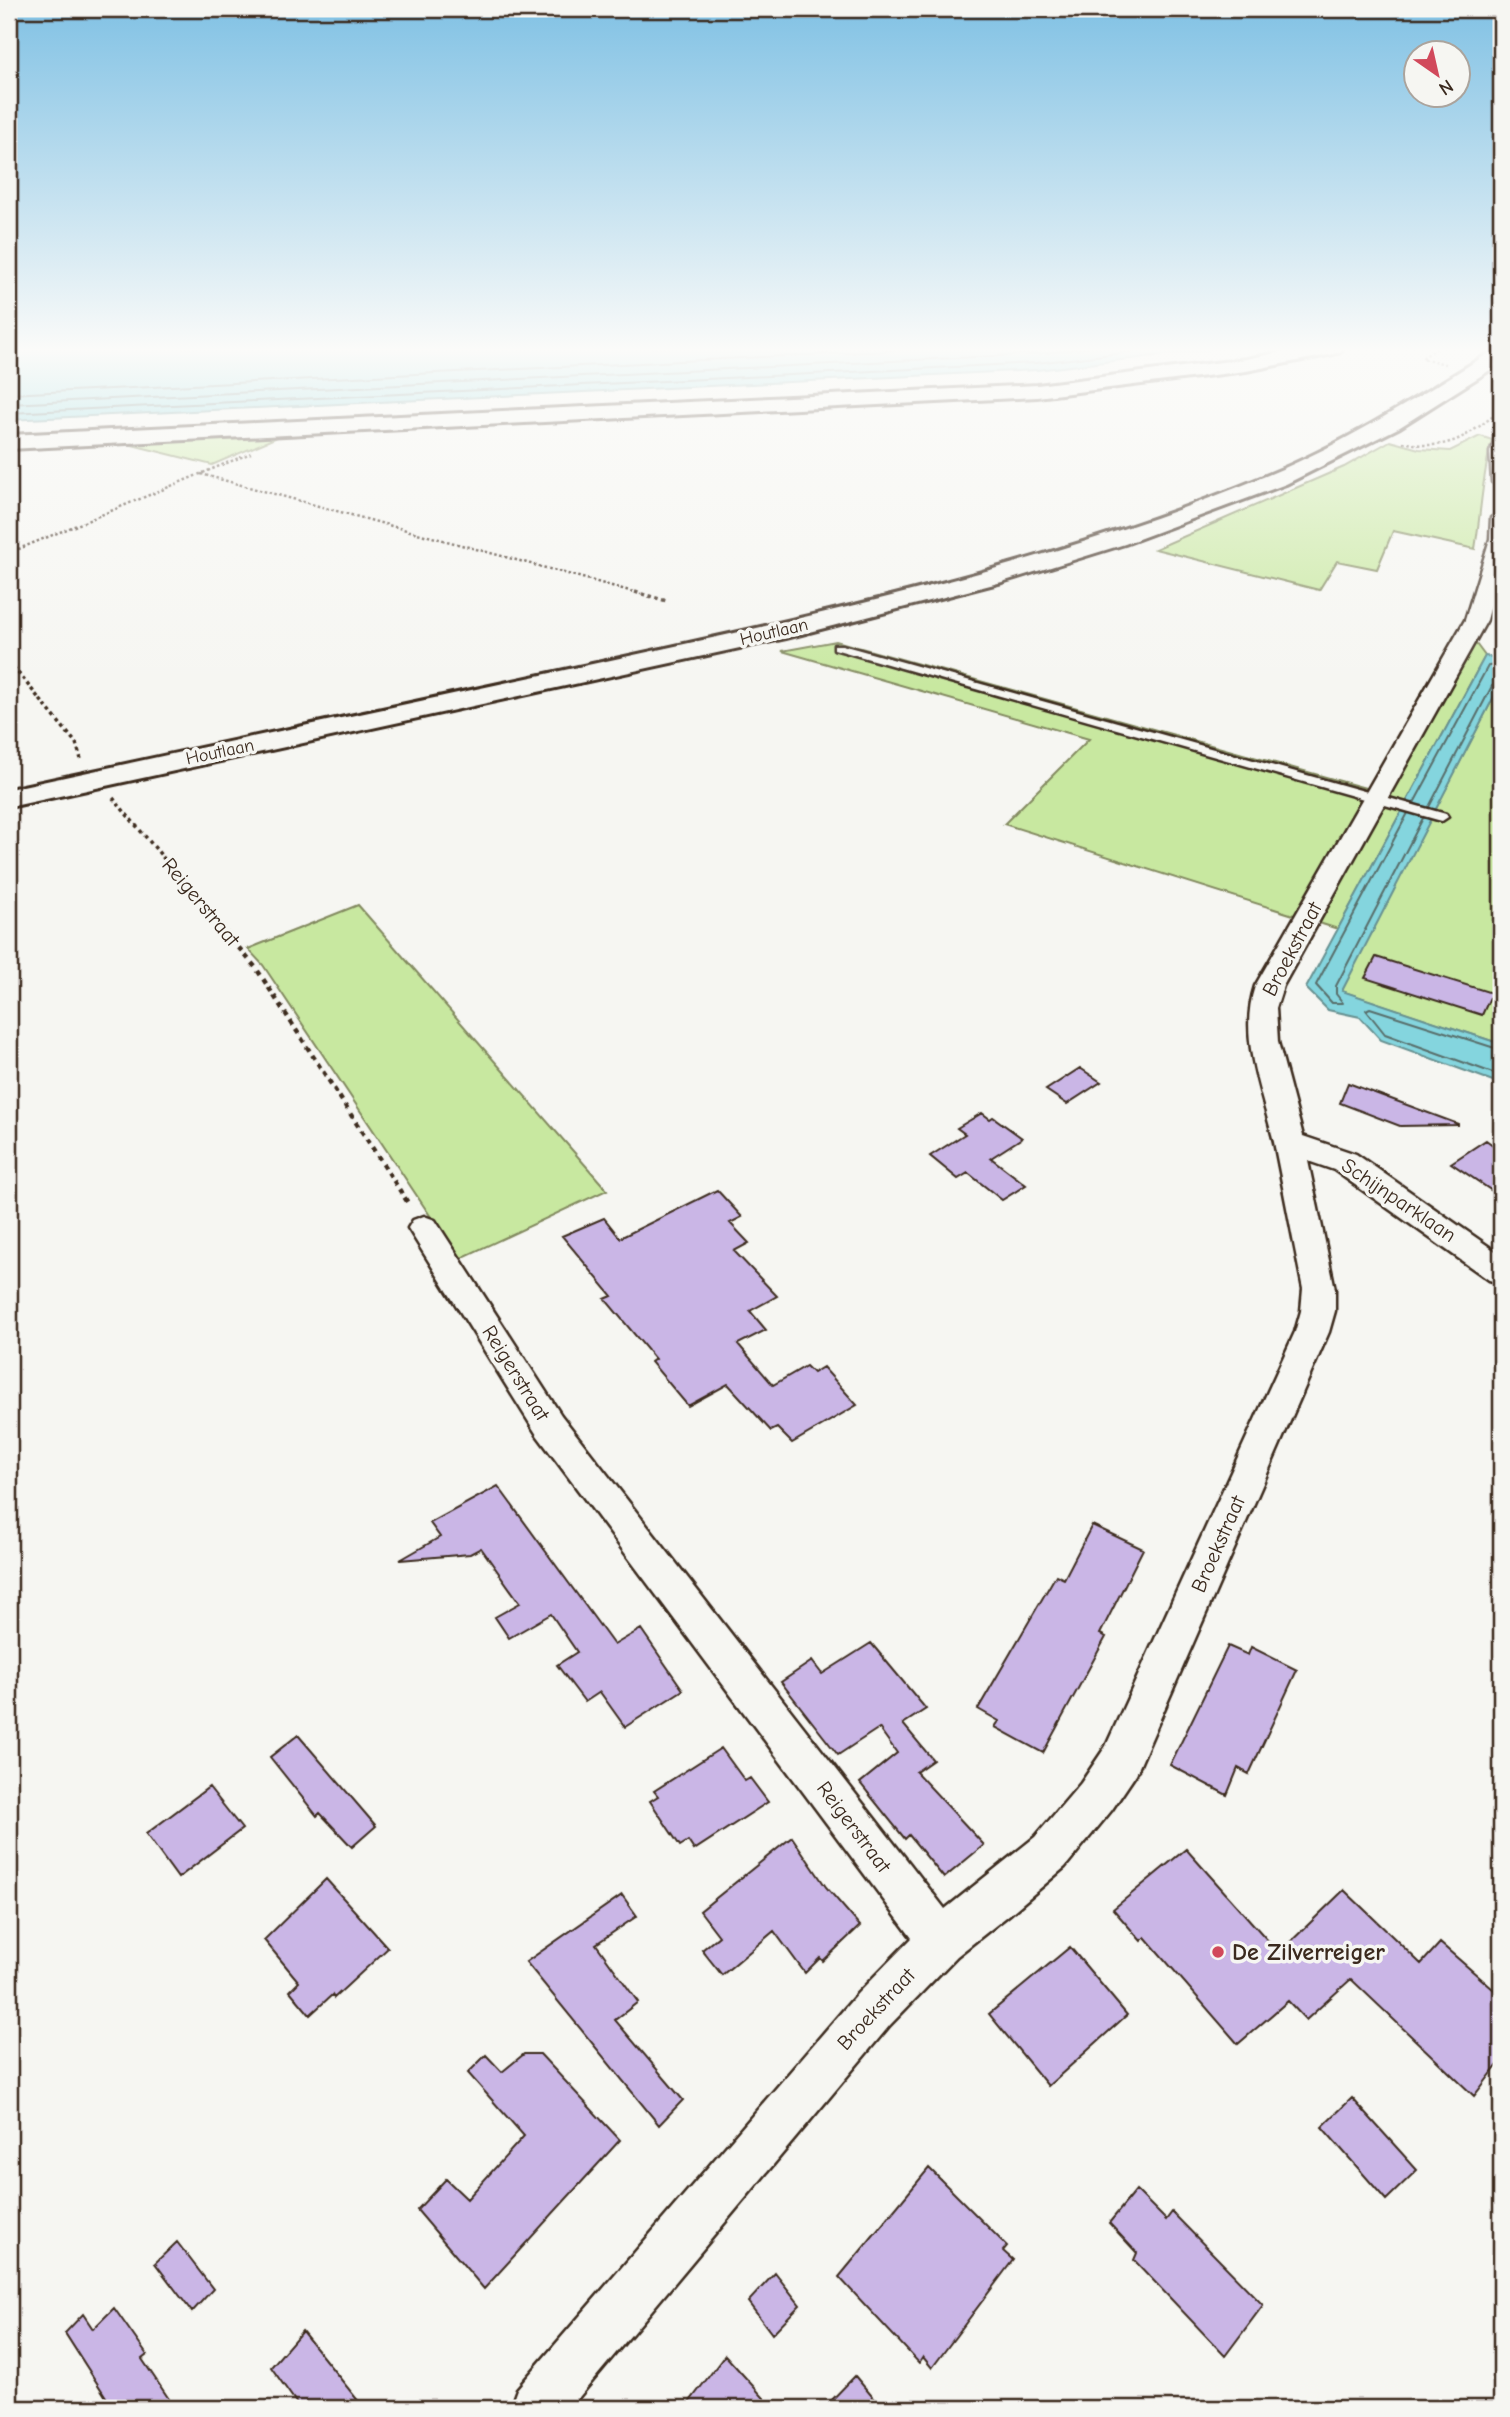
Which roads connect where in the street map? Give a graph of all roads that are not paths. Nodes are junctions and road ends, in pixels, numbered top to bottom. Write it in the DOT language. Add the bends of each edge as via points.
graph roads {
  1 [pos="1266,461"];
  2 [pos="1314,461"];
  3 [pos="1500,461"];
  4 [pos="1501,482"];
  5 [pos="1501,518"];
  6 [pos="838,647"];
  7 [pos="9,775"];
  8 [pos="9,798"];
  9 [pos="1386,802"];
  10 [pos="1441,817"];
  11 [pos="1289,1143"];
  12 [pos="424,1228"];
  13 [pos="1501,1271"];
  14 [pos="941,1940"];
  15 [pos="536,2408"];
  1 -- 7 [label="main road, Houtlaan" via="1093,525 836,598"];
  2 -- 8 [label="main road, Houtlaan" via="1278,479 1128,534 993,577 786,630"];
  3 -- 4 [label="street"];
  5 -- 9 [label="street, Broekstraat" via="1500,539 1476,620"];
  6 -- 9 [label="lane"];
  9 -- 10 [label="lane"];
  9 -- 11 [label="street, Broekstraat" via="1269,986 1262,1008 1264,1042"];
  11 -- 13 [label="street, Schijnparklaan" via="1345,1162"];
  11 -- 14 [label="street, Broekstraat" via="1319,1289 1312,1332 1121,1760 1050,1852"];
  12 -- 14 [label="street, Reigerstraat" via="549,1425"];
  14 -- 15 [label="street, Broekstraat" via="829,2058"];
}
